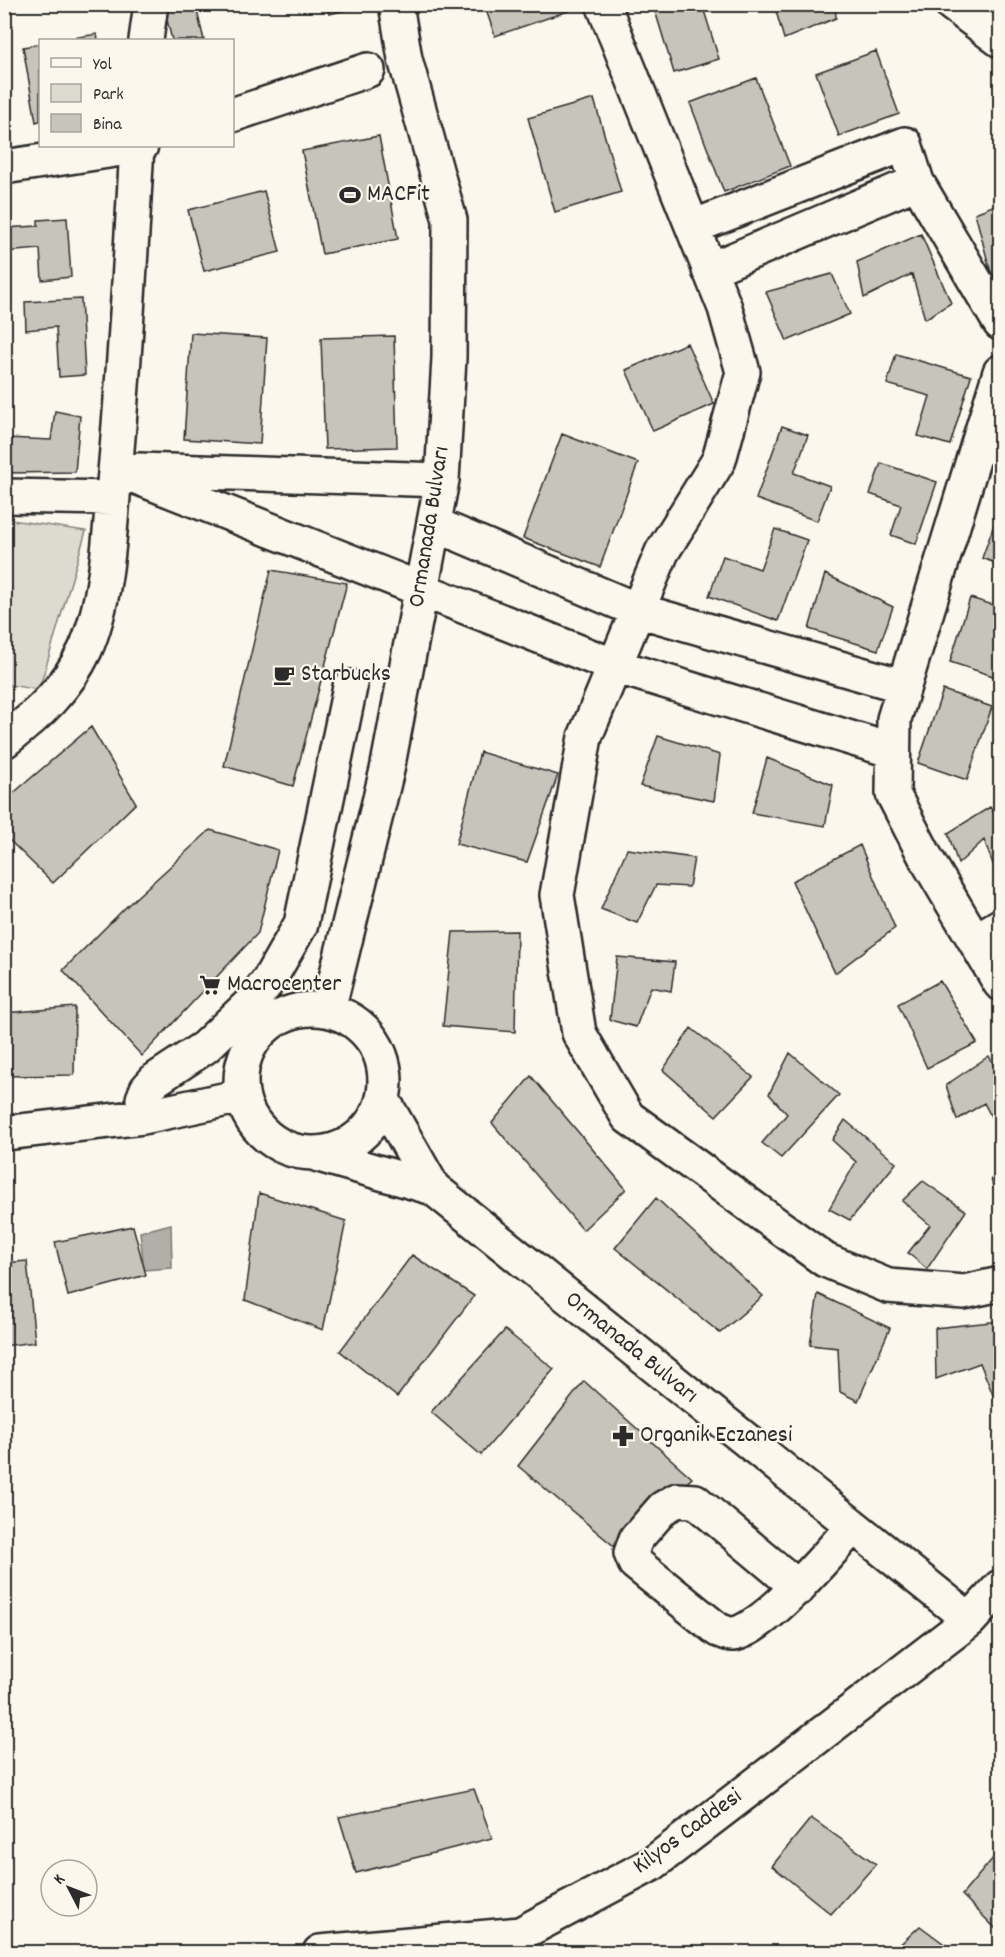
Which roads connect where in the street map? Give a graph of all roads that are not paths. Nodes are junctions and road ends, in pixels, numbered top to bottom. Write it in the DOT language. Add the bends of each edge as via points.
graph roads {
  1 [pos="152,4"];
  2 [pos="396,4"];
  3 [pos="603,4"];
  4 [pos="952,4"];
  5 [pos="146,39"];
  6 [pos="1000,40"];
  7 [pos="368,70"];
  8 [pos="234,114"];
  9 [pos="132,147"];
  10 [pos="138,147"];
  11 [pos="4,167"];
  12 [pos="917,182"];
  13 [pos="693,227"];
  14 [pos="709,270"];
  15 [pos="1000,323"];
  16 [pos="1000,372"];
  17 [pos="442,480"];
  18 [pos="114,484"];
  19 [pos="4,496"];
  20 [pos="434,524"];
  21 [pos="421,592"];
  22 [pos="638,610"];
  23 [pos="615,666"];
  24 [pos="903,686"];
  25 [pos="350,687"];
  26 [pos="4,741"];
  27 [pos="893,751"];
  28 [pos="301,924"];
  29 [pos="988,933"];
  30 [pos="346,937"];
  31 [pos="1000,983"];
  32 [pos="328,1010"];
  33 [pos="242,1096"];
  34 [pos="382,1100"];
  35 [pos="143,1117"];
  36 [pos="4,1133"];
  37 [pos="312,1153"];
  38 [pos="433,1188"];
  39 [pos="1000,1284"];
  40 [pos="853,1526"];
  41 [pos="1000,1587"];
  42 [pos="799,1588"];
  43 [pos="970,1620"];
  44 [pos="320,1953"];
  1 -- 5 [label="street"];
  2 -- 17 [label="street, Ormanada Bulvarı" via="405,59 450,220 449,358"];
  3 -- 13 [label="street"];
  4 -- 6 [label="street"];
  7 -- 8 [label="street"];
  9 -- 11 [label="street"];
  10 -- 18 [label="street"];
  12 -- 13 [label="street" via="905,144"];
  12 -- 14 [label="street"];
  12 -- 15 [label="street"];
  13 -- 14 [label="street"];
  14 -- 22 [label="street" via="725,308 743,372 719,460 662,552"];
  16 -- 24 [label="street"];
  17 -- 18 [label="street"];
  17 -- 20 [label="street, Ormanada Bulvarı"];
  18 -- 19 [label="street"];
  18 -- 21 [label="street"];
  18 -- 26 [label="street" via="99,609 84,651 61,690"];
  20 -- 21 [label="street, Ormanada Bulvarı"];
  20 -- 22 [label="street"];
  21 -- 23 [label="street"];
  21 -- 30 [label="street, Ormanada Bulvarı" via="387,770"];
  22 -- 23 [label="street"];
  22 -- 24 [label="street"];
  23 -- 27 [label="street"];
  23 -- 39 [label="street" via="585,737 557,895 579,1033 628,1116 825,1260 888,1286 964,1292"];
  24 -- 27 [label="street" via="894,719"];
  25 -- 28 [label="street"];
  27 -- 29 [label="street" via="892,794 926,858"];
  28 -- 30 [label="street"];
  28 -- 35 [label="street" via="269,980 249,1005 205,1047 147,1089"];
  29 -- 31 [label="street"];
  30 -- 32 [label="street, Ormanada Bulvarı"];
  32 -- 33 [label="street" via="294,1012 263,1029 248,1049 241,1072"];
  32 -- 34 [label="street" via="350,1019 368,1033 380,1053 385,1076"];
  33 -- 35 [label="street"];
  33 -- 37 [label="street" via="251,1119 267,1137 288,1149"];
  34 -- 37 [label="street" via="373,1121 357,1138 336,1149"];
  34 -- 38 [label="street, Ormanada Bulvarı"];
  35 -- 36 [label="street"];
  37 -- 38 [label="street, Ormanada Bulvarı"];
  38 -- 40 [label="street, Ormanada Bulvarı"];
  40 -- 42 [label="street"];
  40 -- 43 [label="street, Ormanada Bulvarı"];
  41 -- 43 [label="street, Kilyos Caddesi"];
  42 -- 42 [label="street" via="695,1501 677,1500 663,1508 636,1539 631,1553 635,1563 718,1630 732,1634 747,1629"];
  43 -- 44 [label="street, Kilyos Caddesi" via="652,1863 520,1934"];
}
